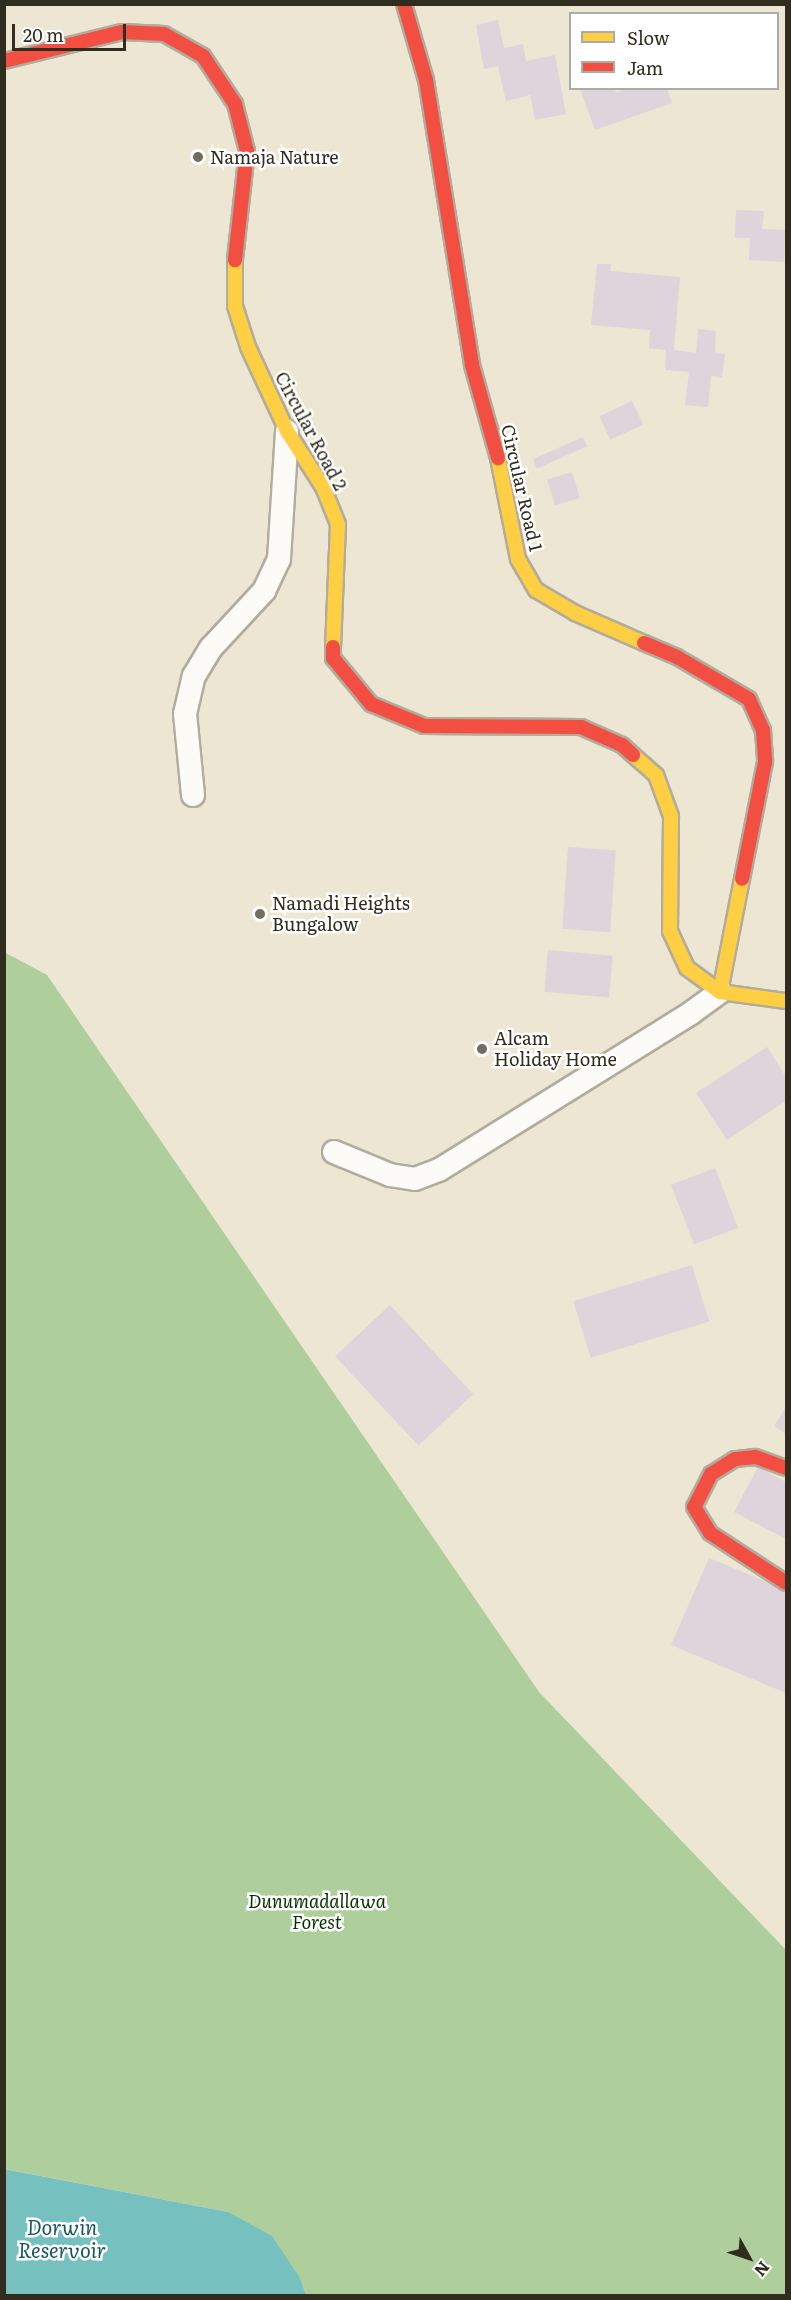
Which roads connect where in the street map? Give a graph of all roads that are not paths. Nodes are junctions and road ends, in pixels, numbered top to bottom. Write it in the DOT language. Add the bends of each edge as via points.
graph roads {
  1 [pos="404,4"];
  2 [pos="4,61"];
  3 [pos="287,431"];
  4 [pos="194,795"];
  5 [pos="720,992"];
  6 [pos="786,1001"];
  7 [pos="334,1152"];
  8 [pos="786,1468"];
  9 [pos="786,1583"];
  1 -- 5 [label="street, Circular Road 1" via="426,80 471,365 508,494 518,559 536,590 575,613 677,657 749,699 763,730 765,762"];
  2 -- 3 [label="street, Circular Road 2" via="122,32 164,34 203,56 235,104 247,151 234,266 236,306 248,347"];
  3 -- 4 [label="lane" via="279,559 264,591 211,648 194,676 185,714"];
  3 -- 5 [label="street, Circular Road 2" via="323,487 338,524 333,658 371,704 424,726 581,727 622,745 656,775 671,816 670,932 687,968"];
  5 -- 6 [label="street"];
  5 -- 7 [label="lane" via="439,1170 415,1179 390,1175"];
  8 -- 9 [label="street" via="755,1457 735,1459 711,1474 694,1507 710,1533"];
}
